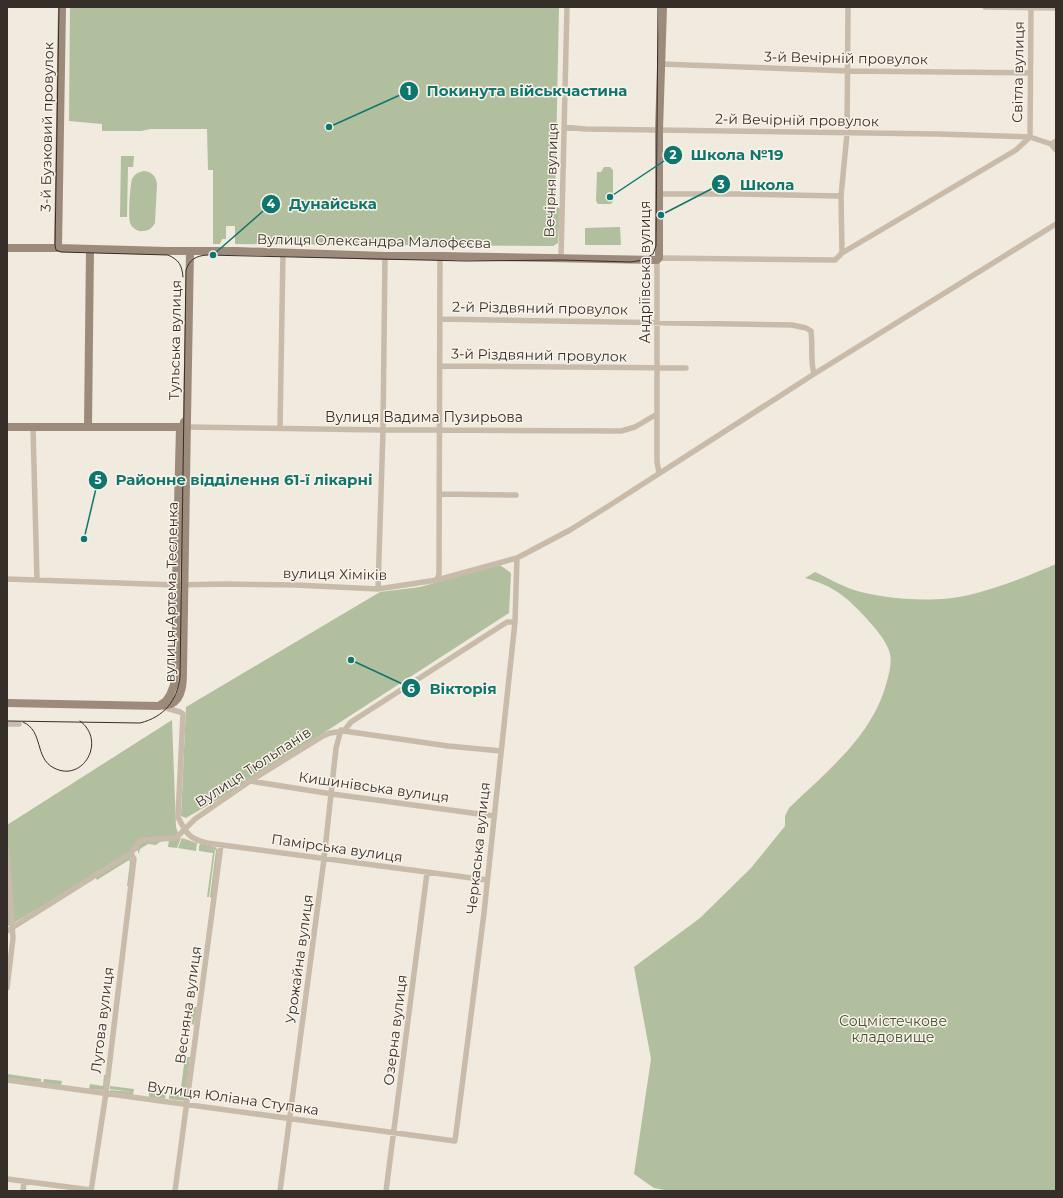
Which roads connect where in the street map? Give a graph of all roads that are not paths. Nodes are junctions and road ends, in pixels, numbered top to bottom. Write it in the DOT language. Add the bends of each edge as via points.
graph roads {
  1 [pos="62,7"];
  2 [pos="567,7"];
  3 [pos="663,7"];
  4 [pos="848,7"];
  5 [pos="985,7"];
  6 [pos="1031,7"];
  7 [pos="1056,8"];
  8 [pos="660,64"];
  9 [pos="848,71"];
  10 [pos="1030,73"];
  11 [pos="564,128"];
  12 [pos="659,130"];
  13 [pos="847,134"];
  14 [pos="1030,137"];
  15 [pos="1053,142"];
  16 [pos="1056,150"];
  17 [pos="659,194"];
  18 [pos="841,196"];
  19 [pos="1056,224"];
  20 [pos="7,248"];
  21 [pos="58,248"];
  22 [pos="90,249"];
  23 [pos="190,252"];
  24 [pos="283,252"];
  25 [pos="842,253"];
  26 [pos="385,256"];
  27 [pos="440,256"];
  28 [pos="560,258"];
  29 [pos="658,259"];
  30 [pos="440,319"];
  31 [pos="658,322"];
  32 [pos="440,366"];
  33 [pos="657,368"];
  34 [pos="686,368"];
  35 [pos="814,374"];
  36 [pos="657,414"];
  37 [pos="184,424"];
  38 [pos="7,427"];
  39 [pos="33,427"];
  40 [pos="88,427"];
  41 [pos="280,428"];
  42 [pos="383,430"];
  43 [pos="440,430"];
  44 [pos="659,473"];
  45 [pos="440,494"];
  46 [pos="516,495"];
  47 [pos="517,558"];
  48 [pos="7,578"];
  49 [pos="37,580"];
  50 [pos="437,580"];
  51 [pos="180,585"];
  52 [pos="378,589"];
  53 [pos="515,622"];
  54 [pos="7,703"];
  55 [pos="158,706"];
  56 [pos="7,724"];
  57 [pos="19,724"];
  58 [pos="343,731"];
  59 [pos="501,752"];
  60 [pos="250,781"];
  61 [pos="332,794"];
  62 [pos="494,816"];
  63 [pos="186,832"];
  64 [pos="221,845"];
  65 [pos="7,849"];
  66 [pos="131,853"];
  67 [pos="324,859"];
  68 [pos="427,873"];
  69 [pos="487,880"];
  70 [pos="12,928"];
  71 [pos="7,931"];
  72 [pos="7,988"];
  73 [pos="7,1080"];
  74 [pos="106,1093"];
  75 [pos="187,1104"];
  76 [pos="290,1118"];
  77 [pos="394,1133"];
  78 [pos="455,1140"];
  79 [pos="7,1179"];
  80 [pos="24,1181"];
  81 [pos="23,1191"];
  82 [pos="91,1191"];
  83 [pos="175,1191"];
  84 [pos="280,1191"];
  85 [pos="386,1191"];
  1 -- 21 [label="street, 3-й Бузковий провулок"];
  2 -- 11 [label="street, Вечірня вулиця"];
  3 -- 8 [label="street, Андріївська вулиця"];
  4 -- 9 [label="street"];
  5 -- 6 [label="street"];
  6 -- 7 [label="street"];
  6 -- 10 [label="street, Світла вулиця"];
  8 -- 9 [label="street, 3-й Вечірній провулок"];
  8 -- 12 [label="street, Андріївська вулиця"];
  9 -- 10 [label="street, 3-й Вечірній провулок"];
  9 -- 13 [label="street"];
  10 -- 14 [label="street, Світла вулиця"];
  11 -- 12 [label="street, 2-й Вечірній провулок"];
  11 -- 28 [label="street, Вечірня вулиця"];
  12 -- 13 [label="street, 2-й Вечірній провулок"];
  12 -- 17 [label="street, Андріївська вулиця"];
  13 -- 14 [label="street, 2-й Вечірній провулок"];
  13 -- 18 [label="street"];
  14 -- 15 [label="street, 2-й Вечірній провулок"];
  14 -- 25 [label="street, Вулиця Олександра Малофєєва" via="1016,150"];
  15 -- 16 [label="street"];
  17 -- 18 [label="street"];
  17 -- 29 [label="street, Андріївська вулиця"];
  18 -- 25 [label="street"];
  19 -- 35 [label="street, вулиця Хіміків"];
  20 -- 21 [label="street"];
  21 -- 22 [label="street"];
  22 -- 23 [label="street, Вулиця Олександра Малофєєва"];
  22 -- 40 [label="street"];
  23 -- 24 [label="street, Вулиця Олександра Малофєєва"];
  23 -- 37 [label="street, Тульська вулиця"];
  24 -- 26 [label="street, Вулиця Олександра Малофєєва"];
  24 -- 41 [label="street"];
  25 -- 29 [label="street, Вулиця Олександра Малофєєва" via="835,260"];
  26 -- 27 [label="street, Вулиця Олександра Малофєєва"];
  26 -- 42 [label="street"];
  27 -- 28 [label="street, Вулиця Олександра Малофєєва"];
  27 -- 30 [label="street"];
  28 -- 29 [label="street, Вулиця Олександра Малофєєва"];
  29 -- 31 [label="street, Андріївська вулиця"];
  30 -- 31 [label="street, 2-й Різдвяний провулок"];
  30 -- 32 [label="street"];
  31 -- 33 [label="street, Андріївська вулиця"];
  31 -- 35 [label="street, 2-й Різдвяний провулок" via="792,325 806,328 811,331 812,336 811,363"];
  32 -- 33 [label="street, 3-й Різдвяний провулок"];
  32 -- 43 [label="street"];
  33 -- 34 [label="street, 3-й Різдвяний провулок"];
  33 -- 36 [label="street, Андріївська вулиця"];
  35 -- 44 [label="street, вулиця Хіміків"];
  36 -- 43 [label="street, Вулиця Вадима Пузирьова" via="635,427 621,431"];
  36 -- 44 [label="street, Андріївська вулиця"];
  37 -- 40 [label="street, Вулиця Вадима Пузирьова"];
  37 -- 41 [label="street, Вулиця Вадима Пузирьова"];
  37 -- 51 [label="street, вулиця Артема Тесленка"];
  38 -- 39 [label="street, Вулиця Вадима Пузирьова"];
  39 -- 40 [label="street, Вулиця Вадима Пузирьова"];
  39 -- 49 [label="street"];
  41 -- 42 [label="street, Вулиця Вадима Пузирьова"];
  42 -- 43 [label="street, Вулиця Вадима Пузирьова"];
  42 -- 52 [label="street"];
  43 -- 45 [label="street"];
  44 -- 47 [label="street, вулиця Хіміків" via="570,530"];
  45 -- 46 [label="street"];
  45 -- 50 [label="street"];
  47 -- 50 [label="street, вулиця Хіміків"];
  47 -- 53 [label="street, Черкаська вулиця"];
  48 -- 49 [label="street, вулиця Хіміків"];
  49 -- 51 [label="street, вулиця Хіміків"];
  50 -- 52 [label="street, вулиця Хіміків"];
  51 -- 52 [label="street, вулиця Хіміків" via="295,585"];
  51 -- 55 [label="street, вулиця Артема Тесленка" via="174,685 166,701"];
  53 -- 58 [label="street, Вулиця Тюльпанів" via="507,622 424,674 351,722"];
  53 -- 59 [label="street, Черкаська вулиця"];
  54 -- 55 [label="street"];
  55 -- 63 [label="street" via="183,714 178,817"];
  56 -- 57 [label="street"];
  58 -- 59 [label="street"];
  58 -- 60 [label="street, Вулиця Тюльпанів" via="323,736"];
  58 -- 61 [label="street, Урожайна вулиця" via="336,748"];
  59 -- 62 [label="street, Черкаська вулиця"];
  60 -- 61 [label="street, Кишинівська вулиця"];
  60 -- 63 [label="street, Вулиця Тюльпанів" via="195,819"];
  61 -- 62 [label="street, Кишинівська вулиця"];
  61 -- 67 [label="street, Урожайна вулиця"];
  62 -- 69 [label="street, Черкаська вулиця"];
  63 -- 64 [label="street, Памірська вулиця" via="196,840"];
  63 -- 66 [label="street, Вулиця Тюльпанів" via="176,838 143,840"];
  64 -- 67 [label="street, Памірська вулиця"];
  64 -- 75 [label="street, Весняна вулиця"];
  65 -- 70 [label="street"];
  66 -- 70 [label="street, Вулиця Тюльпанів"];
  66 -- 74 [label="street, Лугова вулиця" via="134,859"];
  67 -- 68 [label="street, Памірська вулиця"];
  67 -- 76 [label="street, Урожайна вулиця"];
  68 -- 69 [label="street, Памірська вулиця"];
  68 -- 77 [label="street, Озерна вулиця"];
  69 -- 78 [label="street, Черкаська вулиця"];
  70 -- 71 [label="street, Вулиця Тюльпанів"];
  70 -- 72 [label="street"];
  73 -- 74 [label="street, Вулиця Юліана Ступака"];
  74 -- 75 [label="street, Вулиця Юліана Ступака"];
  74 -- 82 [label="street, Лугова вулиця"];
  75 -- 76 [label="street, Вулиця Юліана Ступака"];
  75 -- 83 [label="street, Весняна вулиця"];
  76 -- 77 [label="street, Вулиця Юліана Ступака"];
  76 -- 84 [label="street, Урожайна вулиця"];
  77 -- 78 [label="street, Вулиця Юліана Ступака"];
  77 -- 85 [label="street, Озерна вулиця"];
  79 -- 80 [label="street"];
  80 -- 81 [label="street"];
  80 -- 82 [label="street"];
}
